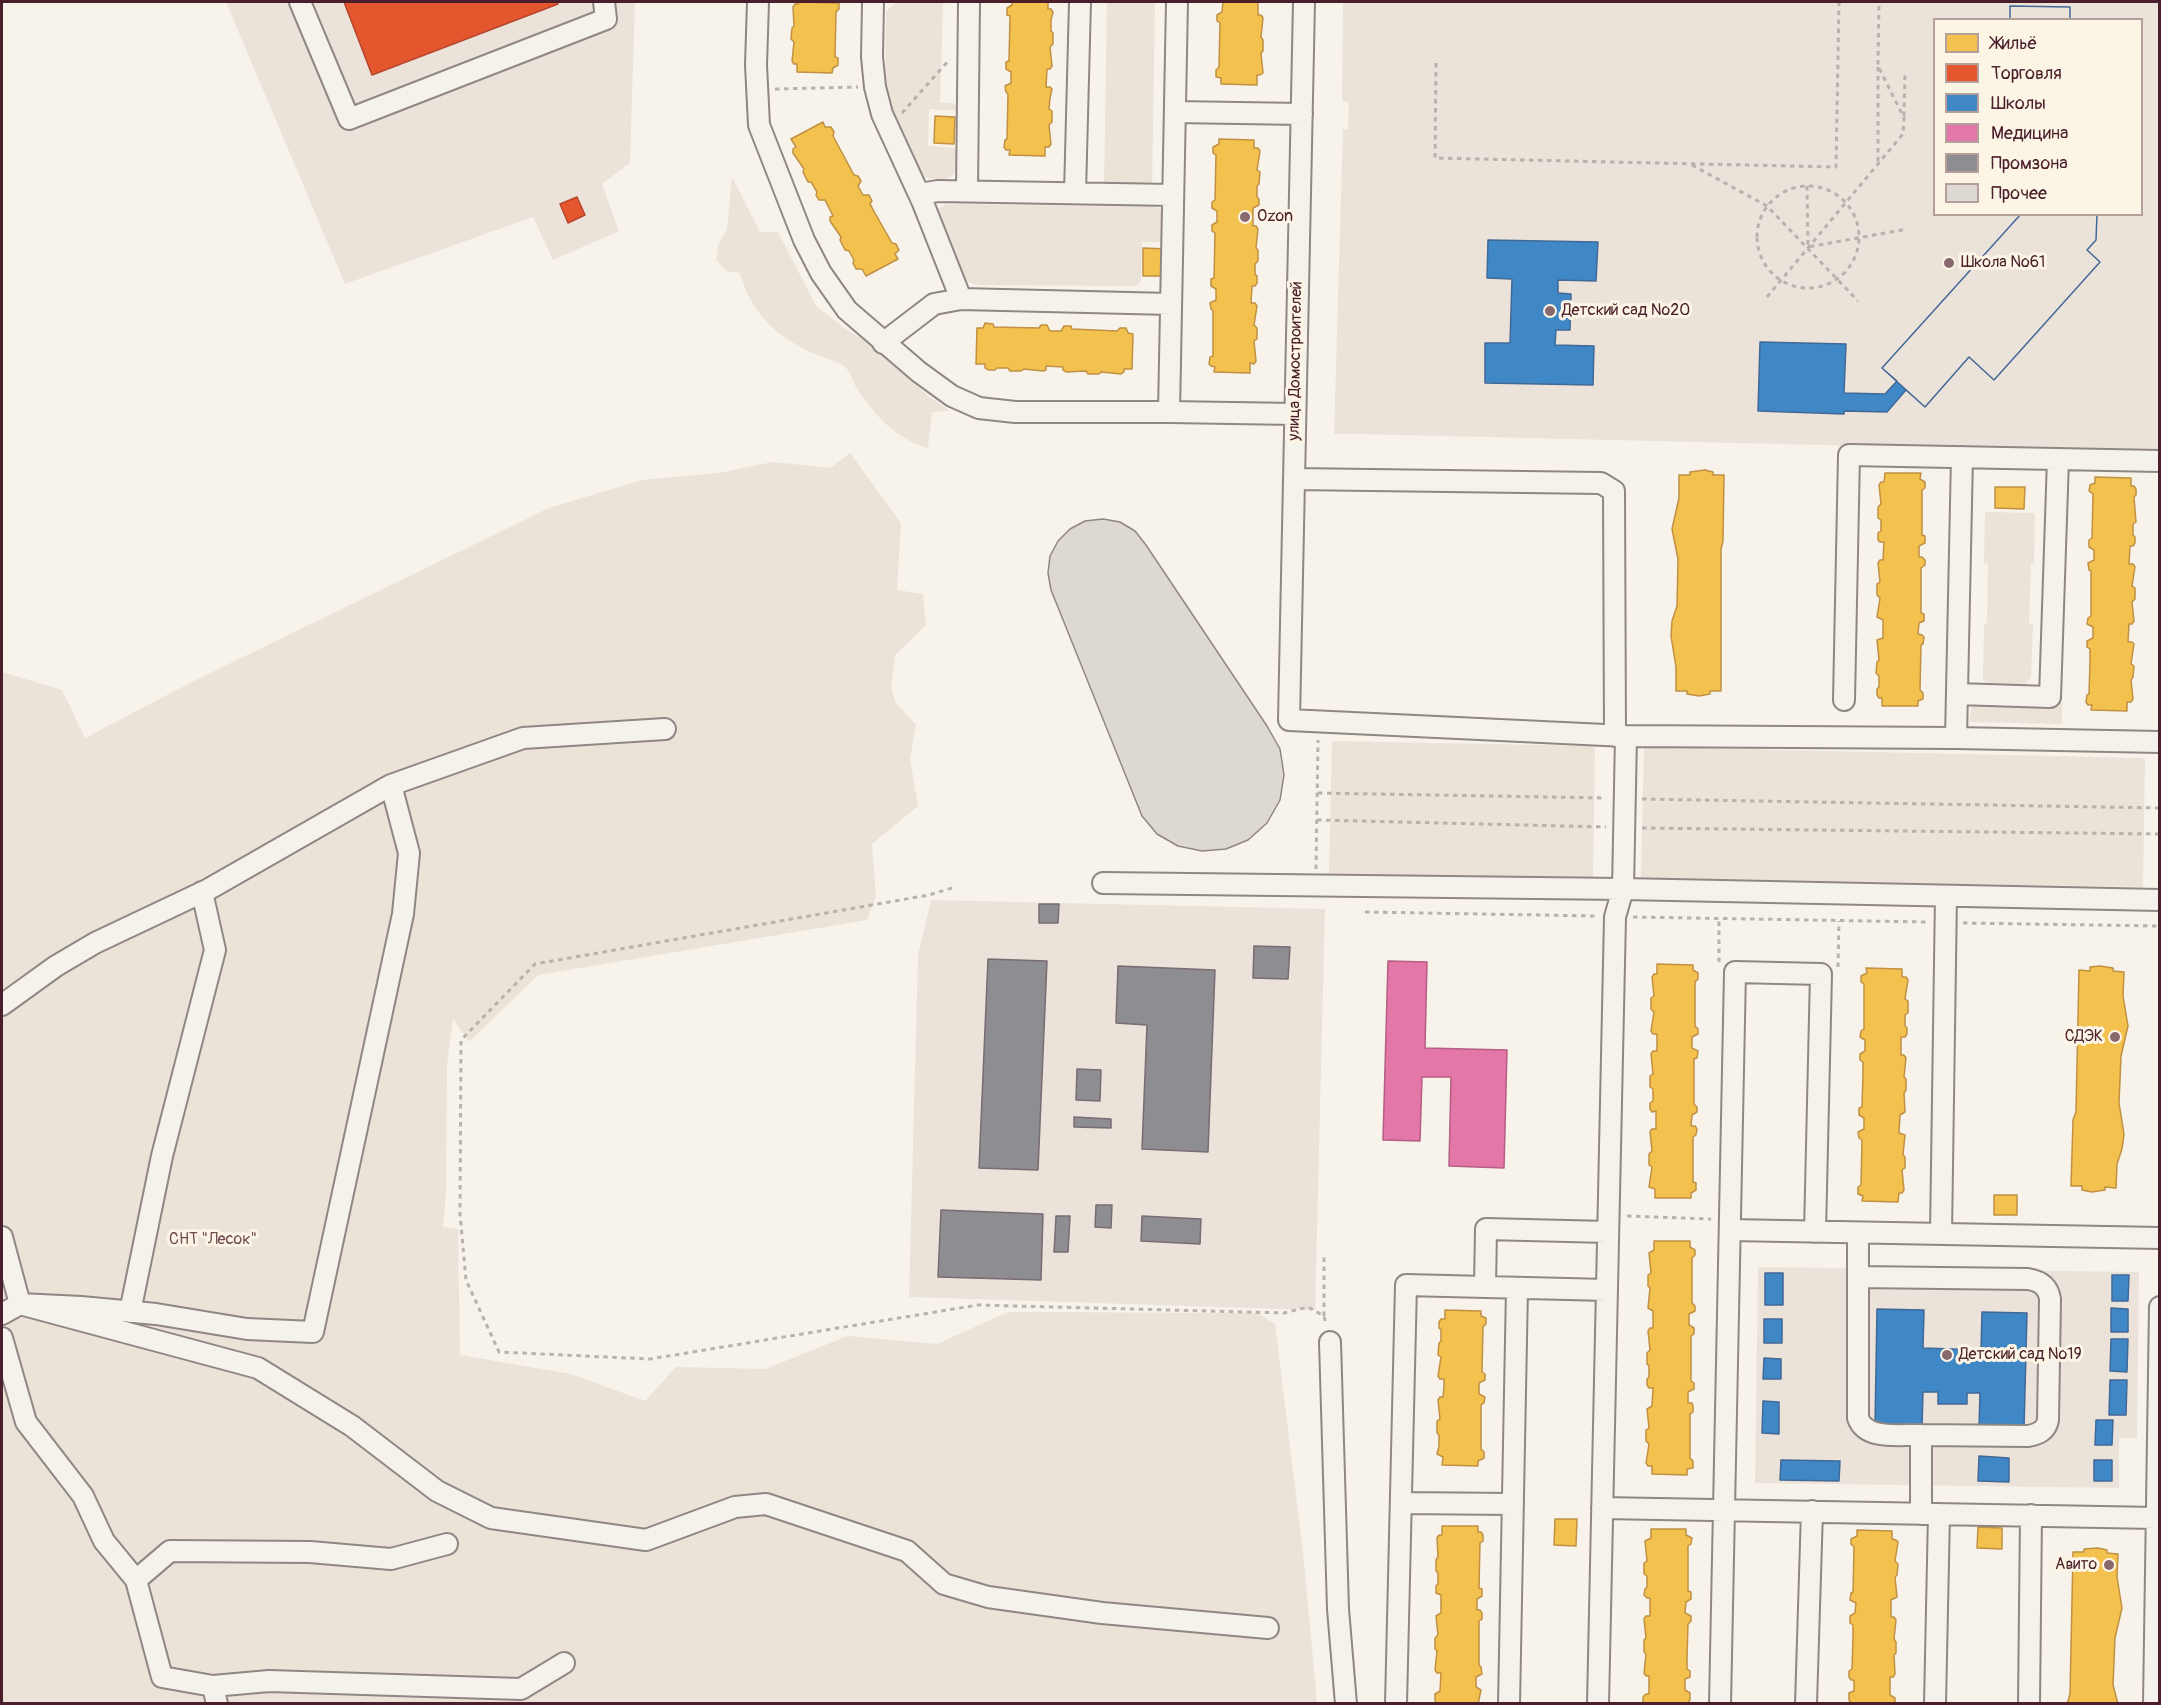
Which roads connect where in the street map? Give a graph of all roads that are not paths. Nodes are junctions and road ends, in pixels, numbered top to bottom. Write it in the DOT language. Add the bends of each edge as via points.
graph roads {
  1 [pos="300,2"];
  2 [pos="604,2"];
  3 [pos="758,2"];
  4 [pos="873,2"];
  5 [pos="969,2"];
  6 [pos="1080,2"];
  7 [pos="1177,2"];
  8 [pos="1304,2"];
  9 [pos="1175,112"];
  10 [pos="1302,114"];
  11 [pos="967,191"];
  12 [pos="1075,193"];
  13 [pos="919,194"];
  14 [pos="1173,195"];
  15 [pos="961,299"];
  16 [pos="1171,304"];
  17 [pos="884,343"];
  18 [pos="1169,412"];
  19 [pos="1295,414"];
  20 [pos="1962,457"];
  21 [pos="2058,459"];
  22 [pos="2160,461"];
  23 [pos="1294,479"];
  24 [pos="1957,694"];
  25 [pos="1844,700"];
  26 [pos="665,729"];
  27 [pos="1621,736"];
  28 [pos="1956,738"];
  29 [pos="2160,742"];
  30 [pos="391,785"];
  31 [pos="1103,883"];
  32 [pos="1623,889"];
  33 [pos="202,892"];
  34 [pos="1946,896"];
  35 [pos="2160,900"];
  36 [pos="2,1005"];
  37 [pos="1608,1224"];
  38 [pos="1730,1225"];
  39 [pos="1815,1232"];
  40 [pos="1858,1233"];
  41 [pos="1941,1234"];
  42 [pos="2,1237"];
  43 [pos="2160,1238"];
  44 [pos="1858,1277"];
  45 [pos="1485,1287"];
  46 [pos="1517,1288"];
  47 [pos="1606,1290"];
  48 [pos="20,1304"];
  49 [pos="2160,1307"];
  50 [pos="130,1311"];
  51 [pos="2,1314"];
  52 [pos="2,1338"];
  53 [pos="1330,1342"];
  54 [pos="1922,1435"];
  55 [pos="1401,1503"];
  56 [pos="1513,1504"];
  57 [pos="1602,1508"];
  58 [pos="1724,1510"];
  59 [pos="1812,1511"];
  60 [pos="1930,1514"];
  61 [pos="2031,1515"];
  62 [pos="2156,1518"];
  63 [pos="2158,1541"];
  64 [pos="447,1544"];
  65 [pos="136,1580"];
  66 [pos="1268,1628"];
  67 [pos="564,1663"];
  68 [pos="215,1695"];
  69 [pos="1346,1704"];
  70 [pos="1396,1704"];
  71 [pos="1509,1704"];
  72 [pos="1598,1704"];
  73 [pos="1720,1704"];
  74 [pos="1806,1704"];
  75 [pos="1935,1704"];
  76 [pos="2029,1704"];
  77 [pos="2154,1704"];
  1 -- 2 [label="street" via="348,119 606,19"];
  3 -- 17 [label="street" via="759,125 821,273 847,310"];
  4 -- 13 [label="street" via="875,87 882,114"];
  5 -- 11 [label="street"];
  6 -- 12 [label="street"];
  7 -- 9 [label="street"];
  8 -- 10 [label="street, улица Домостроителей"];
  9 -- 10 [label="street"];
  9 -- 14 [label="street"];
  10 -- 19 [label="street, улица Домостроителей"];
  11 -- 12 [label="street"];
  11 -- 13 [label="street"];
  12 -- 14 [label="street"];
  13 -- 15 [label="street"];
  14 -- 16 [label="street"];
  15 -- 16 [label="street"];
  15 -- 17 [label="street" via="934,304"];
  16 -- 18 [label="street"];
  17 -- 18 [label="street" via="952,396 979,408 1015,412"];
  18 -- 19 [label="street"];
  19 -- 23 [label="street, улица Домостроителей"];
  20 -- 21 [label="street"];
  20 -- 24 [label="street"];
  20 -- 25 [label="street" via="1849,455"];
  21 -- 22 [label="street"];
  21 -- 24 [label="street" via="2050,697"];
  23 -- 27 [label="street" via="1609,486 1614,491"];
  23 -- 27 [label="street, улица Домостроителей" via="1289,720"];
  24 -- 28 [label="street"];
  26 -- 30 [label="street" via="523,738"];
  27 -- 28 [label="street"];
  27 -- 32 [label="street" via="1625,799"];
  28 -- 29 [label="street"];
  30 -- 33 [label="street"];
  30 -- 50 [label="street" via="409,853 403,914 313,1332 247,1329"];
  31 -- 32 [label="street"];
  32 -- 34 [label="street"];
  32 -- 37 [label="street" via="1614,917"];
  33 -- 36 [label="street" via="56,966"];
  33 -- 50 [label="street" via="215,950 162,1156"];
  34 -- 35 [label="street"];
  34 -- 41 [label="street"];
  37 -- 45 [label="street" via="1486,1229"];
  37 -- 47 [label="street"];
  38 -- 39 [label="street"];
  38 -- 39 [label="street" via="1736,972 1821,974"];
  38 -- 58 [label="street"];
  39 -- 40 [label="street"];
  40 -- 41 [label="street"];
  40 -- 44 [label="street"];
  41 -- 43 [label="street"];
  42 -- 48 [label="street"];
  44 -- 54 [label="street" via="1860,1424 1870,1432"];
  44 -- 54 [label="street" via="2028,1279 2040,1282 2048,1290 2045,1428 2028,1436"];
  45 -- 46 [label="street"];
  45 -- 55 [label="street" via="1406,1285"];
  46 -- 47 [label="street"];
  46 -- 56 [label="street"];
  47 -- 57 [label="street"];
  48 -- 50 [label="street"];
  48 -- 51 [label="street"];
  48 -- 66 [label="street" via="258,1368 352,1426 437,1491 491,1518 646,1540 735,1507 766,1504 907,1551 944,1584 988,1597 1102,1613"];
  49 -- 62 [label="street"];
  52 -- 65 [label="street" via="26,1422 82,1496 104,1541"];
  53 -- 69 [label="street" via="1338,1609"];
  54 -- 60 [label="street"];
  55 -- 56 [label="street"];
  55 -- 70 [label="street"];
  56 -- 71 [label="street"];
  57 -- 58 [label="street"];
  57 -- 72 [label="street"];
  58 -- 59 [label="street"];
  58 -- 73 [label="street"];
  59 -- 60 [label="street"];
  59 -- 74 [label="street"];
  60 -- 61 [label="street"];
  60 -- 75 [label="street"];
  61 -- 62 [label="street"];
  61 -- 76 [label="street"];
  62 -- 63 [label="street"];
  63 -- 77 [label="street"];
  64 -- 65 [label="street" via="391,1559 310,1552 170,1551"];
  65 -- 68 [label="street" via="162,1677"];
  67 -- 68 [label="street" via="521,1689 268,1681"];
}
